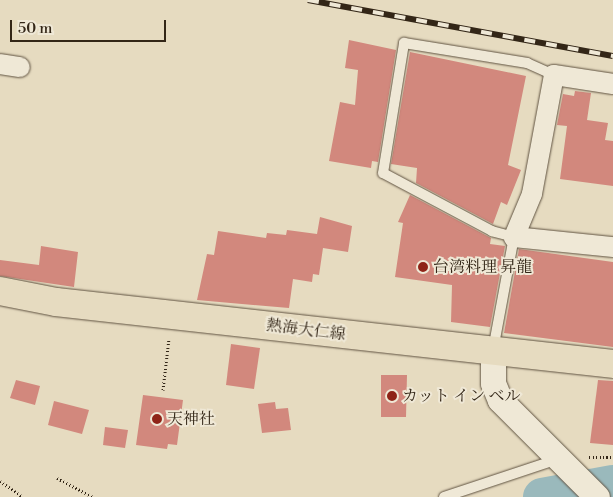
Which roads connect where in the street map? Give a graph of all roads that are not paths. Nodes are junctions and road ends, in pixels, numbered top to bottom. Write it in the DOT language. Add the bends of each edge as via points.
graph roads {
  1 [pos="554,75"];
  2 [pos="613,84"];
  3 [pos="514,237"];
  4 [pos="613,247"];
  5 [pos="0,291"];
  6 [pos="493,352"];
  7 [pos="613,364"];
  8 [pos="568,461"];
  9 [pos="444,497"];
  10 [pos="597,497"];
  1 -- 2 [label="street"];
  1 -- 3 [label="street" via="532,194"];
  1 -- 3 [label="lane" via="527,63 404,43 383,173 492,231"];
  3 -- 4 [label="street"];
  3 -- 6 [label="lane"];
  5 -- 6 [label="main road, 熱海大仁線" via="172,315"];
  6 -- 7 [label="main road, 熱海大仁線"];
  6 -- 8 [label="street" via="493,383 500,400"];
  8 -- 9 [label="lane"];
  8 -- 10 [label="street"];
}
